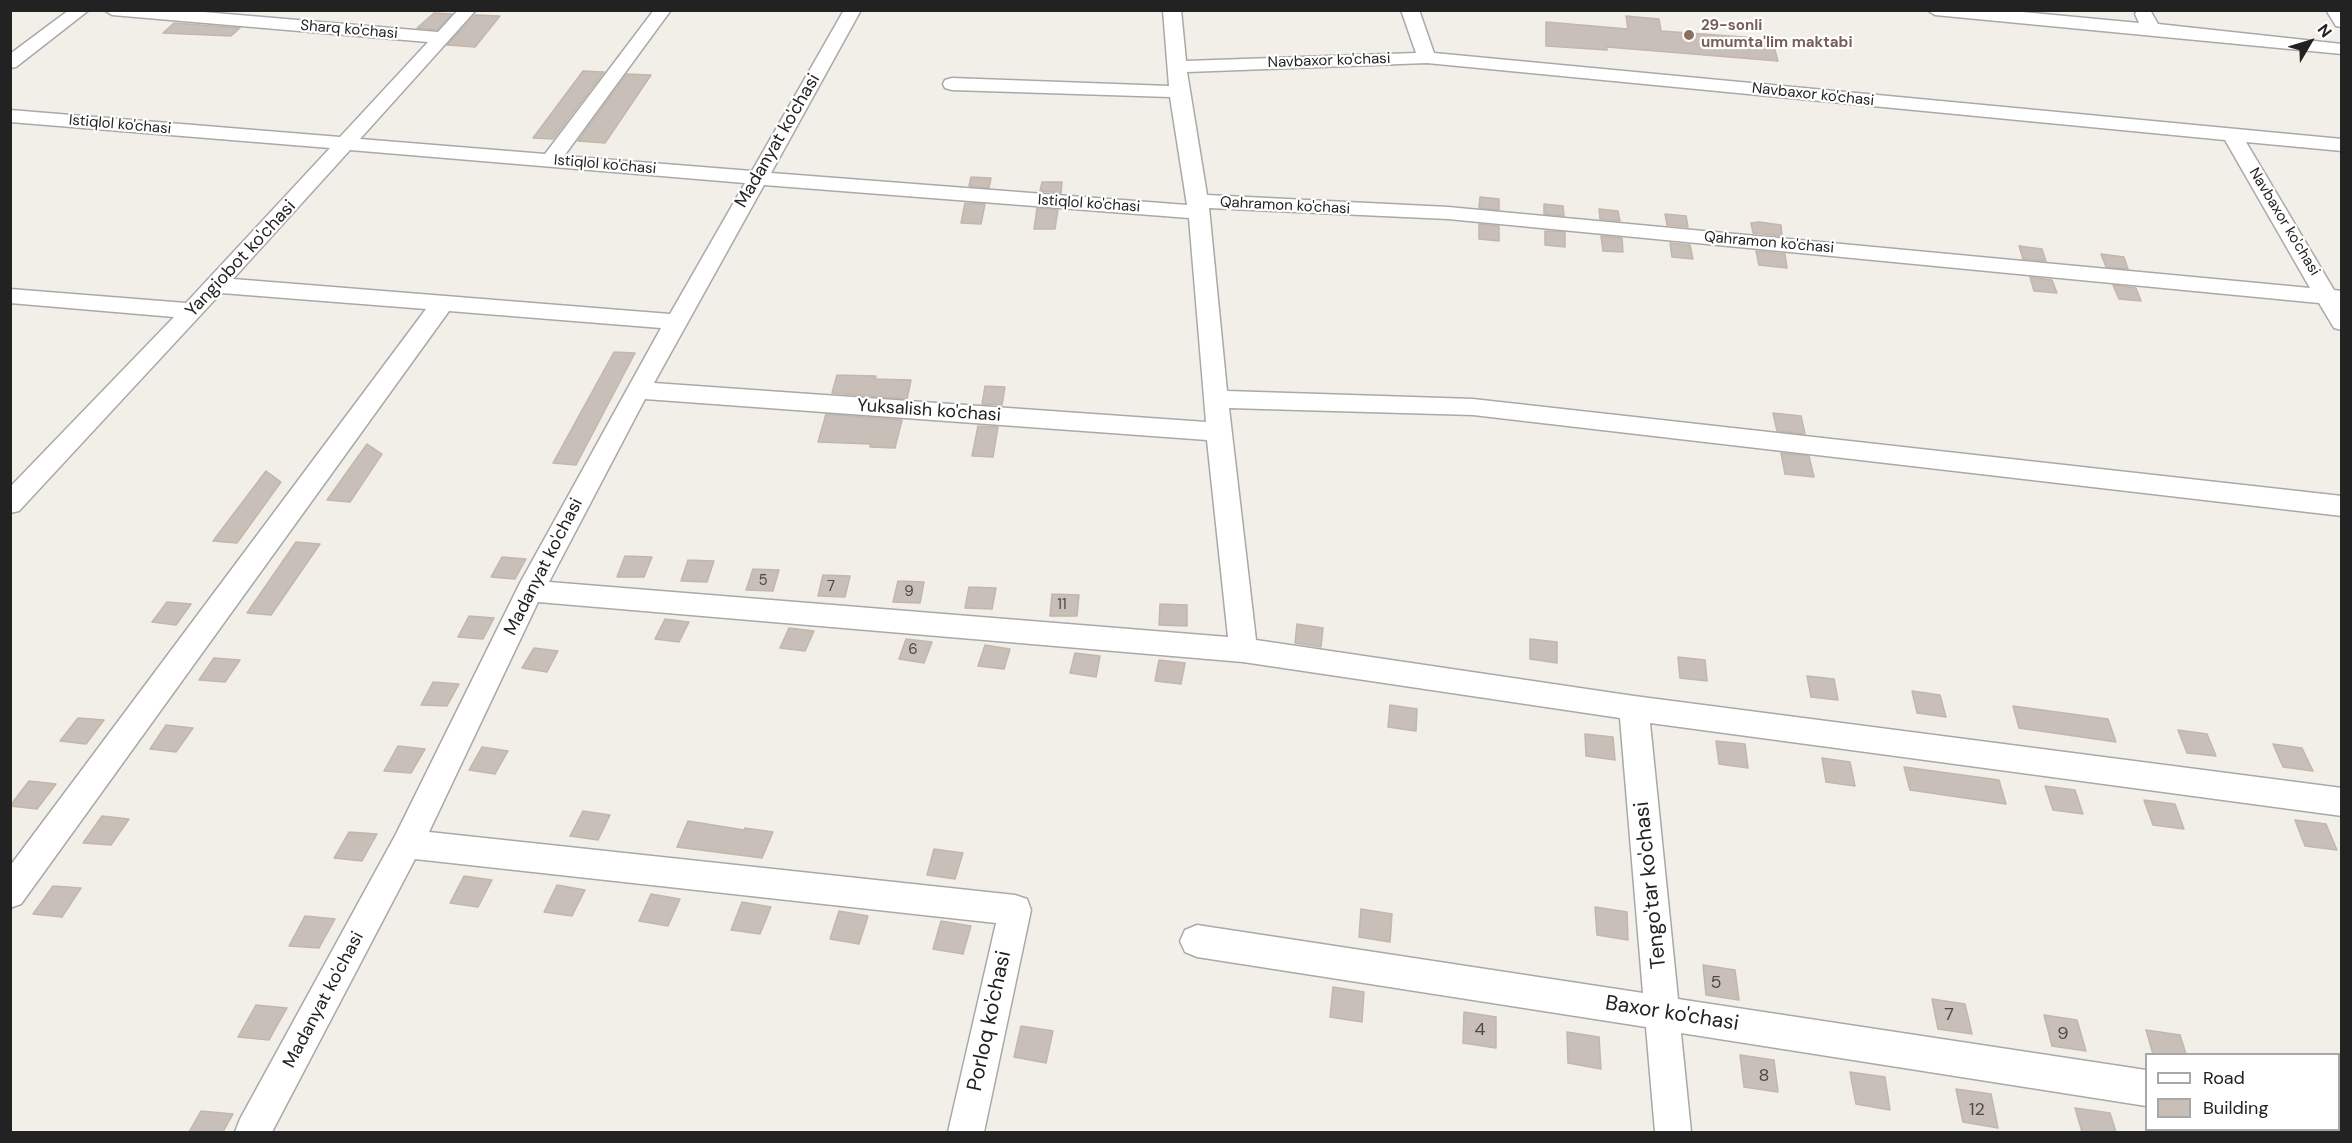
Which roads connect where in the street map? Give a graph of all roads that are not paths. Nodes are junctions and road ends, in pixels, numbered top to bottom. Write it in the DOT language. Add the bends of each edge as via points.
graph roads {
  1 [pos="81,10"];
  2 [pos="112,10"];
  3 [pos="468,10"];
  4 [pos="663,10"];
  5 [pos="852,10"];
  6 [pos="1172,10"];
  7 [pos="1410,10"];
  8 [pos="1935,10"];
  9 [pos="2143,10"];
  10 [pos="2334,10"];
  11 [pos="2342,22"];
  12 [pos="2151,29"];
  13 [pos="10,38"];
  14 [pos="442,38"];
  15 [pos="41,41"];
  16 [pos="2342,49"];
  17 [pos="1427,58"];
  18 [pos="10,63"];
  19 [pos="1178,80"];
  20 [pos="952,84"];
  21 [pos="10,116"];
  22 [pos="2232,135"];
  23 [pos="346,144"];
  24 [pos="2342,145"];
  25 [pos="551,160"];
  26 [pos="757,178"];
  27 [pos="1198,207"];
  28 [pos="215,285"];
  29 [pos="10,296"];
  30 [pos="2334,297"];
  31 [pos="442,304"];
  32 [pos="192,311"];
  33 [pos="676,322"];
  34 [pos="2342,323"];
  35 [pos="638,390"];
  36 [pos="1216,399"];
  37 [pos="1219,432"];
  38 [pos="10,504"];
  39 [pos="2342,506"];
  40 [pos="530,591"];
  41 [pos="1243,650"];
  42 [pos="1634,708"];
  43 [pos="2342,802"];
  44 [pos="407,844"];
  45 [pos="10,893"];
  46 [pos="1197,940"];
  47 [pos="1664,1012"];
  48 [pos="2145,1088"];
  49 [pos="253,1132"];
  50 [pos="966,1132"];
  51 [pos="1673,1132"];
  1 -- 15 [label="street"];
  2 -- 14 [label="street, Sharq ko'chasi"];
  3 -- 14 [label="street, Yangiobot ko'chasi"];
  4 -- 25 [label="street"];
  5 -- 26 [label="street, Madanyat ko'chasi"];
  6 -- 19 [label="street"];
  7 -- 17 [label="street"];
  8 -- 12 [label="street"];
  9 -- 12 [label="street"];
  10 -- 11 [label="street"];
  12 -- 16 [label="street"];
  13 -- 15 [label="street"];
  14 -- 23 [label="street, Yangiobot ko'chasi"];
  15 -- 18 [label="street"];
  17 -- 19 [label="street, Navbaxor ko'chasi"];
  17 -- 22 [label="street, Navbaxor ko'chasi"];
  19 -- 20 [label="street, Navbaxor ko'chasi"];
  19 -- 27 [label="street"];
  21 -- 23 [label="street, Istiqlol ko'chasi"];
  22 -- 24 [label="street"];
  22 -- 30 [label="street, Navbaxor ko'chasi"];
  23 -- 25 [label="street, Istiqlol ko'chasi"];
  23 -- 28 [label="street, Yangiobot ko'chasi"];
  25 -- 26 [label="street, Istiqlol ko'chasi"];
  26 -- 27 [label="street, Istiqlol ko'chasi"];
  26 -- 33 [label="street, Madanyat ko'chasi"];
  27 -- 30 [label="street, Qahramon ko'chasi" via="1448,213"];
  27 -- 36 [label="street"];
  28 -- 31 [label="street"];
  28 -- 32 [label="street, Yangiobot ko'chasi"];
  29 -- 32 [label="street"];
  30 -- 34 [label="street, Navbaxor ko'chasi"];
  31 -- 33 [label="street"];
  31 -- 45 [label="street"];
  32 -- 38 [label="street, Yangiobot ko'chasi"];
  33 -- 35 [label="street, Madanyat ko'chasi"];
  35 -- 37 [label="street, Yuksalish ko'chasi"];
  35 -- 40 [label="street, Madanyat ko'chasi"];
  36 -- 37 [label="street"];
  36 -- 39 [label="street" via="1473,407"];
  37 -- 41 [label="street"];
  40 -- 41 [label="street"];
  40 -- 44 [label="street, Madanyat ko'chasi"];
  41 -- 42 [label="street"];
  42 -- 43 [label="street"];
  42 -- 47 [label="street, Tengo'tar ko'chasi"];
  44 -- 49 [label="street, Madanyat ko'chasi"];
  44 -- 50 [label="street, Porloq ko'chasi" via="1015,910"];
  46 -- 47 [label="street, Baxor ko'chasi"];
  47 -- 48 [label="street, Baxor ko'chasi"];
  47 -- 51 [label="street, Tengo'tar ko'chasi"];
}
